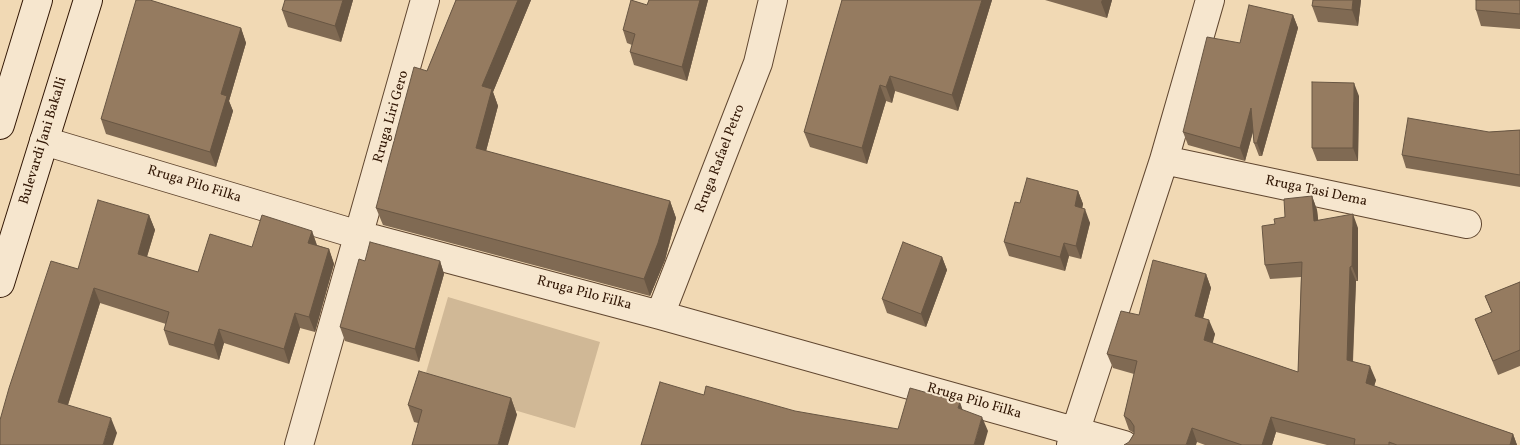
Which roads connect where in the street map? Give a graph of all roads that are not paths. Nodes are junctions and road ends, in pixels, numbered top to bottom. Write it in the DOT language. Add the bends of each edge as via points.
graph roads {
  1 [pos="38,0"];
  2 [pos="88,0"];
  3 [pos="426,0"];
  4 [pos="773,0"];
  5 [pos="1210,0"];
  6 [pos="0,125"];
  7 [pos="44,141"];
  8 [pos="1164,160"];
  9 [pos="1467,224"];
  10 [pos="359,235"];
  11 [pos="0,283"];
  12 [pos="660,314"];
  13 [pos="1073,438"];
  14 [pos="299,445"];
  15 [pos="1124,445"];
  1 -- 6 [label="street"];
  2 -- 7 [label="street, Bulevardi Jani Bakalli"];
  3 -- 10 [label="street, Rruga Liri Gero"];
  4 -- 12 [label="street, Rruga Rafael Petro" via="758,63"];
  5 -- 8 [label="street"];
  7 -- 10 [label="street, Rruga Pilo Filka"];
  7 -- 11 [label="street, Bulevardi Jani Bakalli"];
  8 -- 9 [label="street, Rruga Tasi Dema"];
  8 -- 13 [label="street"];
  10 -- 12 [label="street, Rruga Pilo Filka"];
  10 -- 14 [label="street, Rruga Liri Gero"];
  12 -- 13 [label="street, Rruga Pilo Filka"];
  13 -- 15 [label="street, Rruga Pilo Filka"];
}
